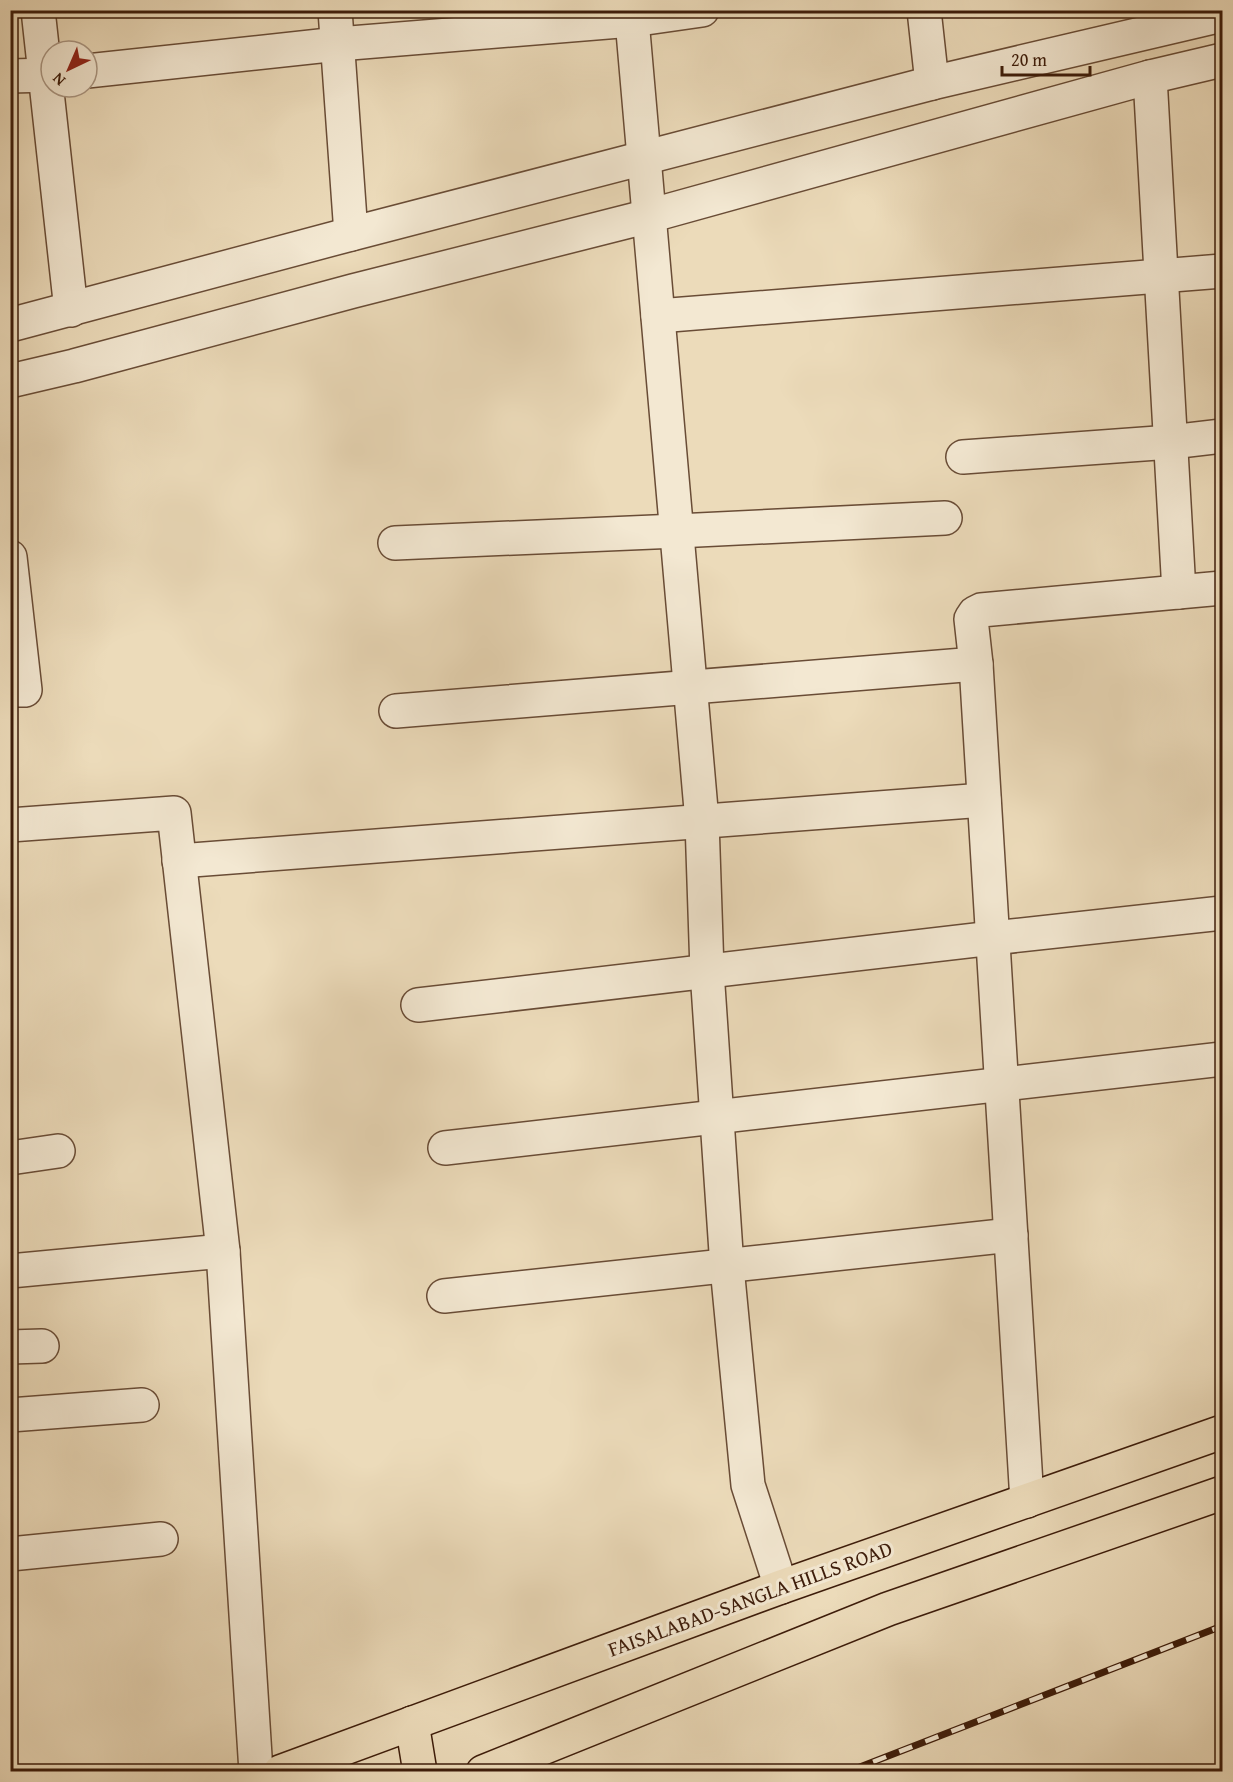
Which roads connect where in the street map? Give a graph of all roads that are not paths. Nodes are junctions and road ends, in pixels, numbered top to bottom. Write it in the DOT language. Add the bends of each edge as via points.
graph roads {
  1 [pos="39,10"];
  2 [pos="335,10"];
  3 [pos="702,10"];
  4 [pos="924,10"];
  5 [pos="1222,15"];
  6 [pos="632,20"];
  7 [pos="43,39"];
  8 [pos="338,44"];
  9 [pos="1222,60"];
  10 [pos="99,70"];
  11 [pos="39,75"];
  12 [pos="10,76"];
  13 [pos="1150,77"];
  14 [pos="932,83"];
  15 [pos="51,99"];
  16 [pos="643,159"];
  17 [pos="649,216"];
  18 [pos="351,234"];
  19 [pos="1222,271"];
  20 [pos="1161,277"];
  21 [pos="70,310"];
  22 [pos="658,316"];
  23 [pos="10,325"];
  24 [pos="10,381"];
  25 [pos="1222,436"];
  26 [pos="1171,442"];
  27 [pos="963,457"];
  28 [pos="945,518"];
  29 [pos="677,531"];
  30 [pos="395,543"];
  31 [pos="10,557"];
  32 [pos="1222,588"];
  33 [pos="1179,592"];
  34 [pos="976,664"];
  35 [pos="690,687"];
  36 [pos="10,690"];
  37 [pos="396,711"];
  38 [pos="984,800"];
  39 [pos="702,821"];
  40 [pos="10,825"];
  41 [pos="178,861"];
  42 [pos="1222,913"];
  43 [pos="993,938"];
  44 [pos="707,971"];
  45 [pos="418,1005"];
  46 [pos="1222,1059"];
  47 [pos="1001,1084"];
  48 [pos="717,1118"];
  49 [pos="446,1148"];
  50 [pos="58,1151"];
  51 [pos="10,1158"];
  52 [pos="1011,1235"];
  53 [pos="223,1251"];
  54 [pos="727,1267"];
  55 [pos="10,1271"];
  56 [pos="444,1296"];
  57 [pos="142,1405"];
  58 [pos="10,1415"];
  59 [pos="1222,1432"];
  60 [pos="1222,1493"];
  61 [pos="1027,1501"];
  62 [pos="161,1539"];
  63 [pos="10,1554"];
  64 [pos="781,1587"];
  65 [pos="412,1723"];
  66 [pos="256,1772"];
  67 [pos="280,1772"];
  68 [pos="420,1772"];
  69 [pos="483,1772"];
  1 -- 7 [label="street"];
  2 -- 8 [label="street"];
  3 -- 6 [label="street"];
  4 -- 14 [label="street"];
  5 -- 14 [label="street"];
  6 -- 8 [label="street"];
  6 -- 16 [label="street"];
  8 -- 10 [label="street"];
  8 -- 18 [label="street"];
  9 -- 13 [label="street"];
  11 -- 12 [label="street"];
  13 -- 17 [label="street"];
  13 -- 20 [label="street"];
  14 -- 16 [label="street"];
  15 -- 21 [label="street"];
  16 -- 17 [label="street"];
  16 -- 18 [label="street"];
  17 -- 22 [label="street"];
  17 -- 24 [label="street"];
  18 -- 21 [label="street"];
  19 -- 20 [label="street"];
  20 -- 22 [label="street"];
  20 -- 26 [label="street"];
  21 -- 23 [label="street"];
  22 -- 29 [label="street"];
  25 -- 26 [label="street"];
  26 -- 27 [label="street"];
  26 -- 33 [label="street"];
  28 -- 29 [label="street"];
  29 -- 30 [label="street"];
  29 -- 35 [label="street"];
  31 -- 36 [label="street" via="25,690"];
  32 -- 33 [label="street"];
  33 -- 34 [label="street" via="981,610 971,619"];
  34 -- 35 [label="street"];
  34 -- 38 [label="street"];
  35 -- 37 [label="street"];
  35 -- 39 [label="street"];
  38 -- 39 [label="street"];
  38 -- 43 [label="street"];
  39 -- 41 [label="street"];
  39 -- 44 [label="street"];
  40 -- 41 [label="street" via="174,813"];
  41 -- 53 [label="street"];
  42 -- 43 [label="street"];
  43 -- 44 [label="street"];
  43 -- 47 [label="street"];
  44 -- 45 [label="street"];
  44 -- 48 [label="street"];
  46 -- 47 [label="street"];
  47 -- 48 [label="street"];
  47 -- 52 [label="street"];
  48 -- 49 [label="street"];
  48 -- 54 [label="street"];
  50 -- 51 [label="street"];
  52 -- 54 [label="street"];
  52 -- 61 [label="street"];
  53 -- 55 [label="street"];
  53 -- 66 [label="street"];
  54 -- 56 [label="street"];
  54 -- 64 [label="street" via="748,1485"];
  57 -- 58 [label="street"];
  59 -- 61 [label="main road, FAISALABAD-SANGLA HILLS ROAD"];
  60 -- 69 [label="main road" via="888,1610"];
  61 -- 64 [label="main road, FAISALABAD-SANGLA HILLS ROAD"];
  62 -- 63 [label="street"];
  64 -- 65 [label="main road, FAISALABAD-SANGLA HILLS ROAD"];
  65 -- 67 [label="main road, FAISALABAD-SANGLA HILLS ROAD"];
  65 -- 68 [label="main road"];
}
